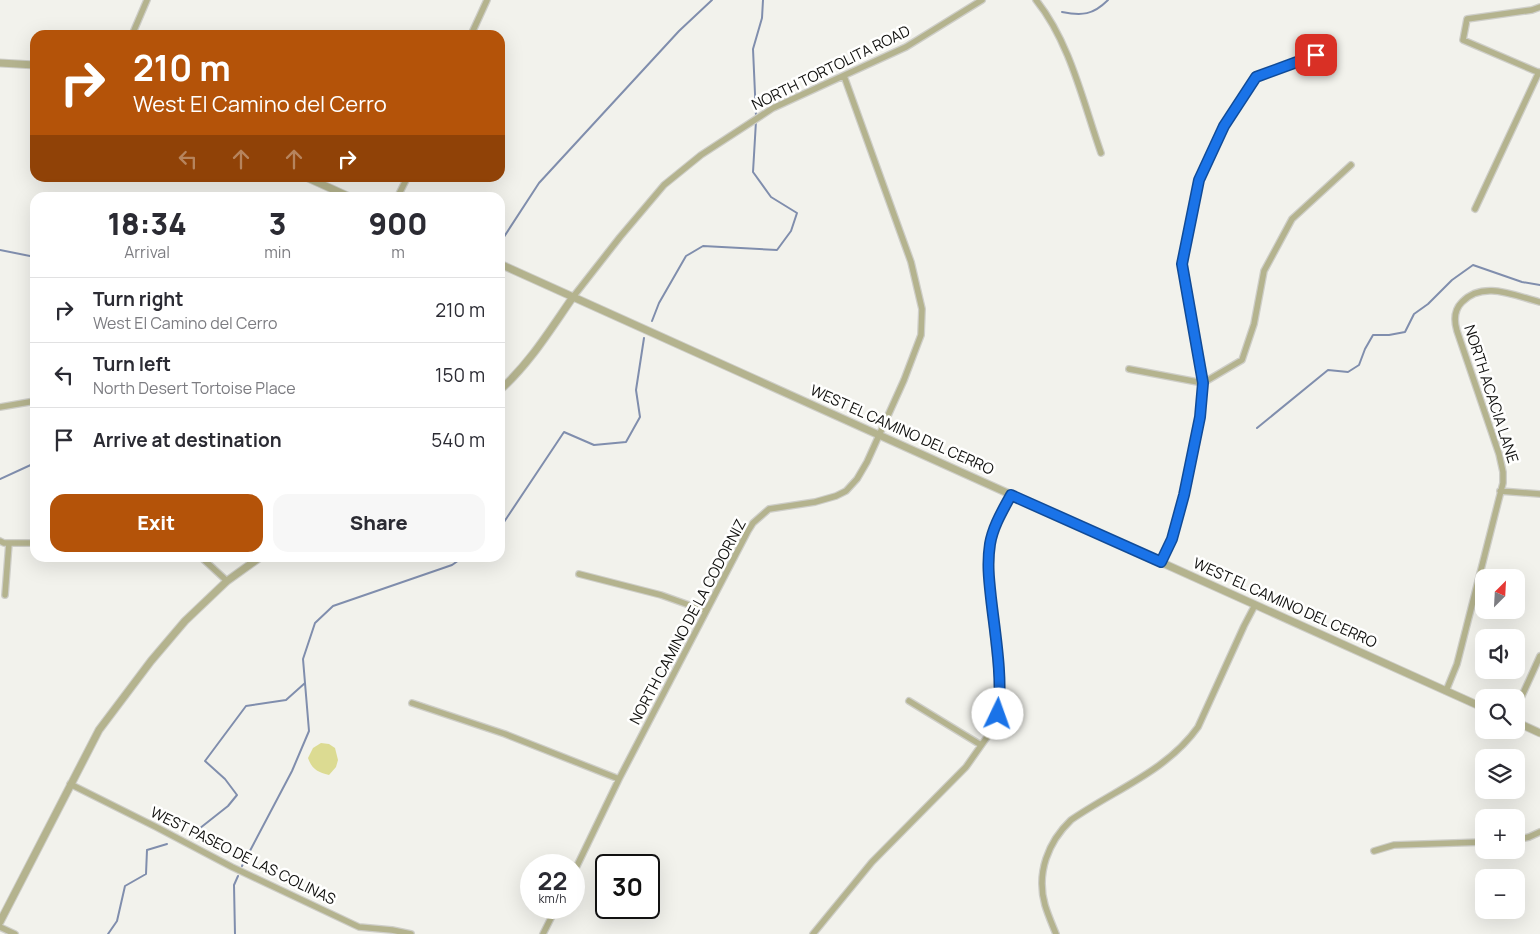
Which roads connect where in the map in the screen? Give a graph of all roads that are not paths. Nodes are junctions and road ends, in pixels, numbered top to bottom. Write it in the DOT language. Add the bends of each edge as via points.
graph roads {
  1 [pos="147,0"];
  2 [pos="486,0"];
  3 [pos="982,0"];
  4 [pos="1036,0"];
  5 [pos="1540,7"];
  6 [pos="134,30"];
  7 [pos="473,30"];
  8 [pos="1316,55"];
  9 [pos="0,63"];
  10 [pos="30,65"];
  11 [pos="1540,72"];
  12 [pos="844,76"];
  13 [pos="1100,153"];
  14 [pos="1351,165"];
  15 [pos="317,182"];
  16 [pos="339,192"];
  17 [pos="1475,209"];
  18 [pos="505,266"];
  19 [pos="574,297"];
  20 [pos="1540,302"];
  21 [pos="1129,369"];
  22 [pos="1203,383"];
  23 [pos="505,386"];
  24 [pos="30,402"];
  25 [pos="0,407"];
  26 [pos="880,435"];
  27 [pos="1500,491"];
  28 [pos="1540,494"];
  29 [pos="1011,495"];
  30 [pos="0,541"];
  31 [pos="9,543"];
  32 [pos="30,543"];
  33 [pos="206,562"];
  34 [pos="253,562"];
  35 [pos="1161,562"];
  36 [pos="579,574"];
  37 [pos="227,581"];
  38 [pos="4,594"];
  39 [pos="1255,605"];
  40 [pos="706,611"];
  41 [pos="1540,656"];
  42 [pos="1525,689"];
  43 [pos="1446,690"];
  44 [pos="909,701"];
  45 [pos="412,703"];
  46 [pos="1475,704"];
  47 [pos="1525,726"];
  48 [pos="1540,733"];
  49 [pos="981,745"];
  50 [pos="619,779"];
  51 [pos="70,784"];
  52 [pos="1540,832"];
  53 [pos="1525,838"];
  54 [pos="1475,842"];
  55 [pos="1374,851"];
  56 [pos="583,854"];
  57 [pos="550,919"];
  58 [pos="0,922"];
  59 [pos="0,927"];
  60 [pos="358,931"];
  61 [pos="15,934"];
  62 [pos="411,934"];
  63 [pos="543,934"];
  64 [pos="813,934"];
  65 [pos="1056,934"];
  1 -- 6 [label="street"];
  2 -- 7 [label="street"];
  3 -- 12 [label="street, NORTH TORTOLITA ROAD" via="906,47"];
  4 -- 13 [label="street" via="1049,15 1066,50"];
  5 -- 11 [label="street" via="1467,20 1464,40"];
  8 -- 22 [label="street" via="1256,77 1224,126 1199,180 1182,264"];
  9 -- 10 [label="street"];
  11 -- 17 [label="street"];
  12 -- 19 [label="street, NORTH TORTOLITA ROAD" via="773,108 694,161 664,186"];
  12 -- 26 [label="street, NORTH CAMINO DE LA CODORNIZ" via="908,255 922,309 921,335"];
  14 -- 22 [label="street" via="1292,219 1264,271 1254,324 1242,360"];
  15 -- 16 [label="street"];
  18 -- 19 [label="street, WEST EL CAMINO DEL CERRO"];
  19 -- 23 [label="street, NORTH TORTOLITA ROAD" via="542,343"];
  19 -- 26 [label="street, WEST EL CAMINO DEL CERRO"];
  20 -- 27 [label="street, NORTH ACACIA LANE" via="1488,290 1469,296 1456,310 1457,331 1499,454 1503,472"];
  21 -- 22 [label="street"];
  22 -- 35 [label="street" via="1200,417 1184,495 1172,539"];
  24 -- 25 [label="street"];
  26 -- 29 [label="street, WEST EL CAMINO DEL CERRO"];
  26 -- 40 [label="street, NORTH CAMINO DE LA CODORNIZ" via="868,462 846,491 815,502 769,509 753,523"];
  27 -- 28 [label="street"];
  27 -- 43 [label="street, NORTH ACACIA LANE" via="1457,664"];
  29 -- 35 [label="street, WEST EL CAMINO DEL CERRO"];
  29 -- 49 [label="street" via="990,542 987,568 1000,699 992,730"];
  30 -- 31 [label="street"];
  31 -- 32 [label="street"];
  31 -- 38 [label="street"];
  33 -- 37 [label="street"];
  34 -- 37 [label="street"];
  35 -- 39 [label="street, WEST EL CAMINO DEL CERRO"];
  36 -- 40 [label="street" via="661,594"];
  37 -- 51 [label="street" via="185,621 151,661 99,730"];
  39 -- 43 [label="street, WEST EL CAMINO DEL CERRO"];
  39 -- 65 [label="street" via="1198,727 1187,742 1158,767 1071,820 1048,849 1042,882 1044,903"];
  40 -- 50 [label="street, NORTH CAMINO DE LA CODORNIZ"];
  41 -- 42 [label="street"];
  43 -- 46 [label="street, WEST EL CAMINO DEL CERRO"];
  44 -- 49 [label="street"];
  45 -- 50 [label="street" via="505,734"];
  47 -- 48 [label="street"];
  49 -- 64 [label="street" via="966,767 872,862"];
  50 -- 56 [label="street, NORTH CAMINO DE LA CODORNIZ"];
  51 -- 58 [label="street"];
  51 -- 60 [label="street, WEST PASEO DE LAS COLINAS"];
  52 -- 53 [label="street"];
  54 -- 55 [label="street" via="1394,845"];
  57 -- 63 [label="street"];
  59 -- 61 [label="street"];
  60 -- 62 [label="street, WEST PASEO DE LAS COLINAS" via="392,930"];
}
